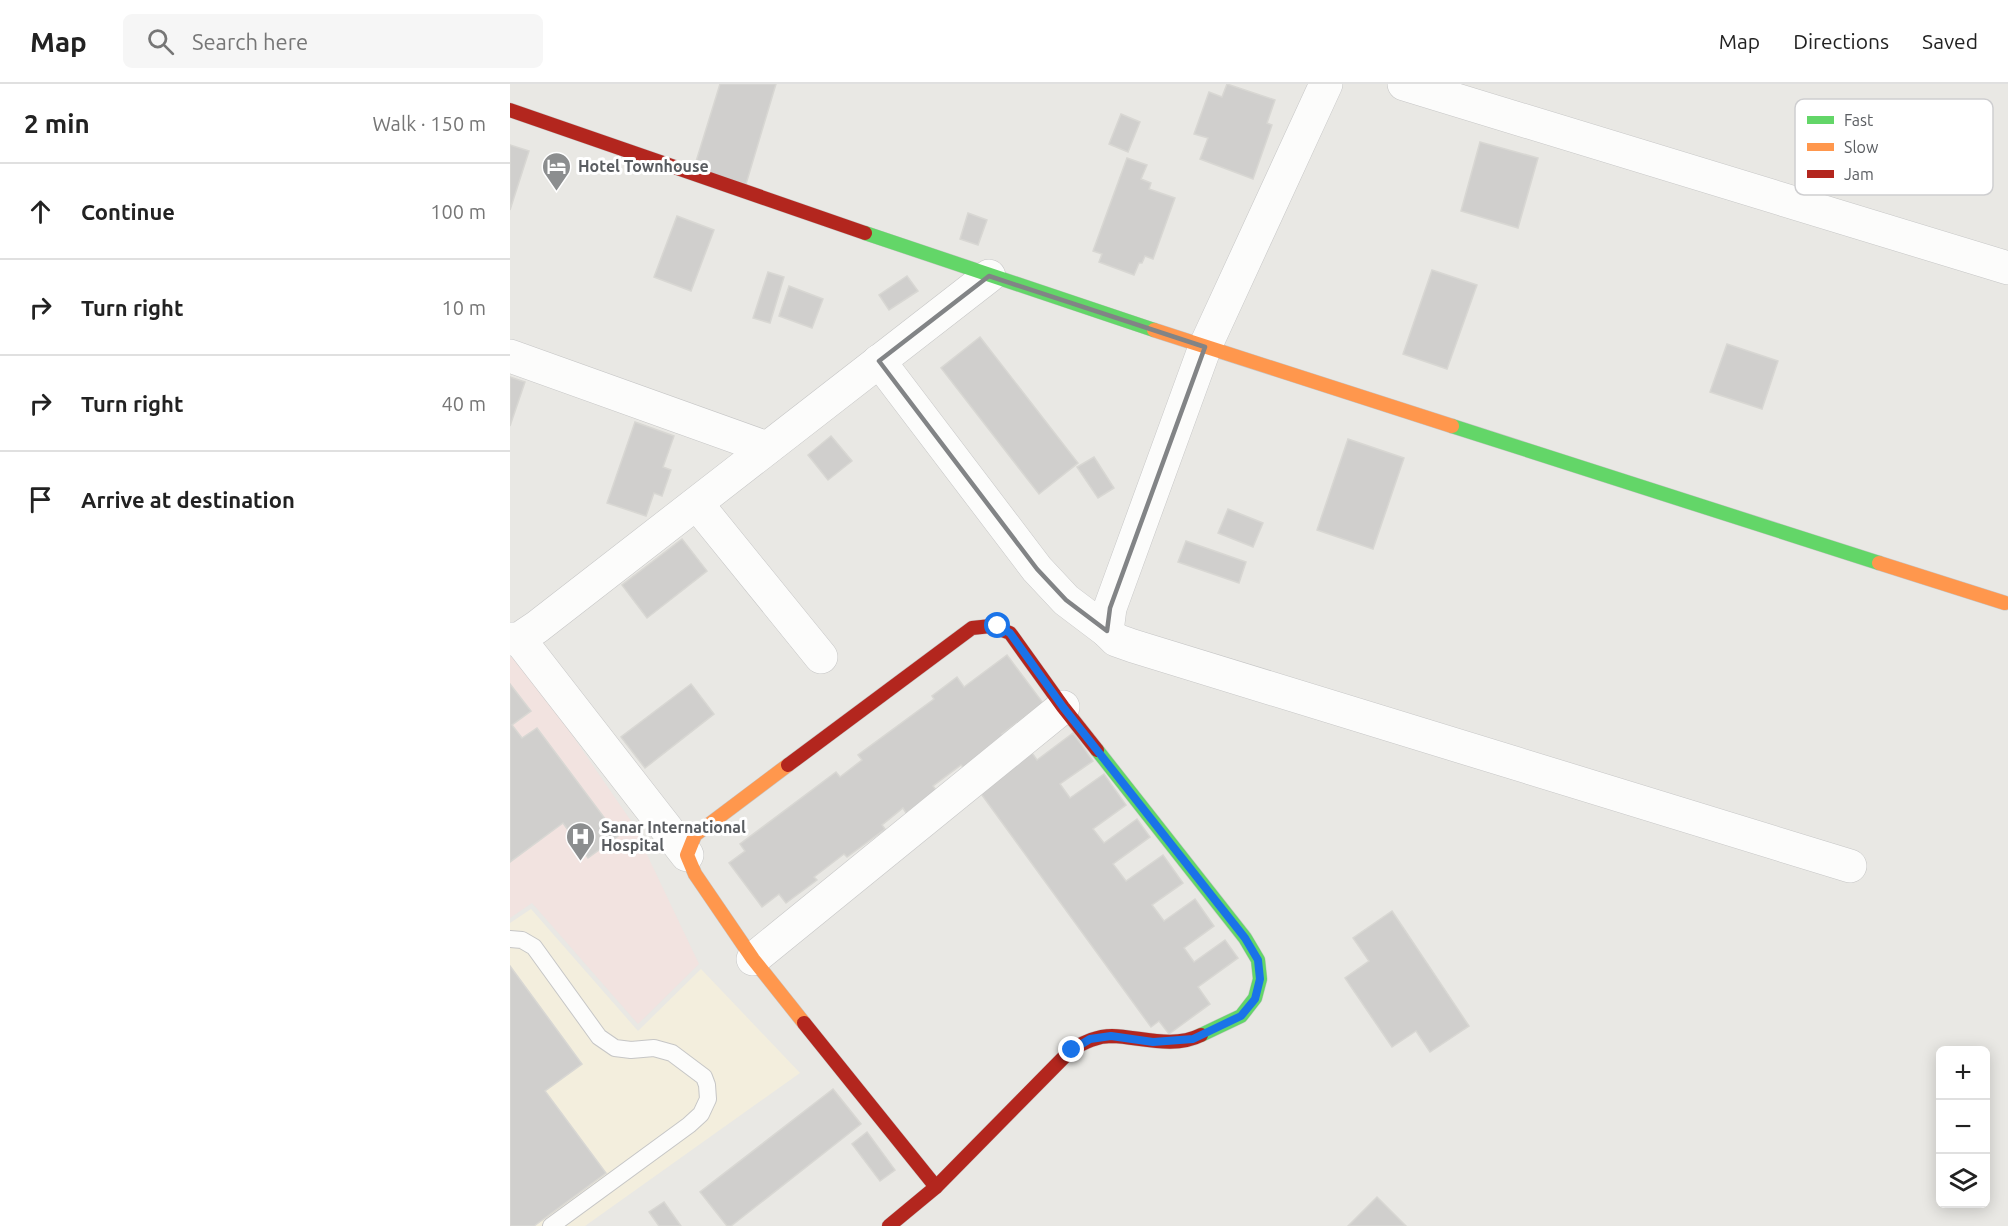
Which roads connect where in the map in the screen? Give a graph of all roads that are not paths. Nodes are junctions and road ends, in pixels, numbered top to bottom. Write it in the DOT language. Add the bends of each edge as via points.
graph roads {
  1 [pos="1326,84"];
  2 [pos="1404,84"];
  3 [pos="510,110"];
  4 [pos="2008,268"];
  5 [pos="989,276"];
  6 [pos="1205,347"];
  7 [pos="510,356"];
  8 [pos="879,361"];
  9 [pos="767,448"];
  10 [pos="697,504"];
  11 [pos="2005,603"];
  12 [pos="1107,632"];
  13 [pos="514,639"];
  14 [pos="821,657"];
  15 [pos="1063,707"];
  16 [pos="687,855"];
  17 [pos="1850,866"];
  18 [pos="510,939"];
  19 [pos="753,959"];
  20 [pos="936,1187"];
  21 [pos="552,1226"];
  22 [pos="890,1226"];
  1 -- 6 [label="street"];
  2 -- 4 [label="street"];
  3 -- 5 [label="street"];
  5 -- 6 [label="street"];
  5 -- 8 [label="street"];
  6 -- 11 [label="street"];
  6 -- 12 [label="street" via="1110,608"];
  7 -- 9 [label="street"];
  8 -- 9 [label="street"];
  8 -- 12 [label="street" via="1037,569 1066,600"];
  9 -- 10 [label="street"];
  10 -- 13 [label="street"];
  10 -- 14 [label="street"];
  12 -- 17 [label="street" via="1133,646"];
  13 -- 16 [label="street"];
  15 -- 16 [label="street" via="1010,633 982,624 695,835"];
  15 -- 19 [label="street"];
  15 -- 20 [label="street" via="1245,938 1258,960 1260,979 1255,999 1241,1016 1193,1039 1090,1039 1072,1050"];
  16 -- 19 [label="street" via="695,874"];
  18 -- 21 [label="lane" via="534,947 599,1037 615,1048 654,1048 672,1053 704,1077 708,1085 708,1099 701,1114"];
  19 -- 20 [label="street"];
  20 -- 22 [label="street"];
}
